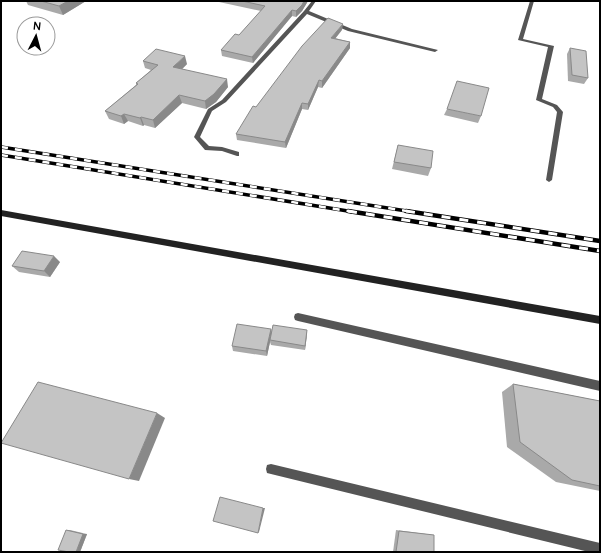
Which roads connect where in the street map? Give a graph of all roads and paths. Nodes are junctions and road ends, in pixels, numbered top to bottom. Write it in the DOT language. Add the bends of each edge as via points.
graph roads {
  1 [pos="314,1"];
  2 [pos="532,1"];
  3 [pos="306,12"];
  4 [pos="435,50"];
  5 [pos="237,154"];
  6 [pos="549,180"];
  7 [pos="1,213"];
  8 [pos="298,317"];
  9 [pos="600,320"];
  10 [pos="600,386"];
  11 [pos="271,469"];
  12 [pos="600,549"];
  1 -- 3 [label="street"];
  2 -- 6 [label="street" via="520,40 551,46 539,100 555,106 560,112"];
  3 -- 4 [label="street" via="350,30"];
  3 -- 5 [label="street" via="224,101 210,110 197,137 207,148"];
  7 -- 9 [label="main road"];
  8 -- 10 [label="street"];
  11 -- 12 [label="street"];
}
